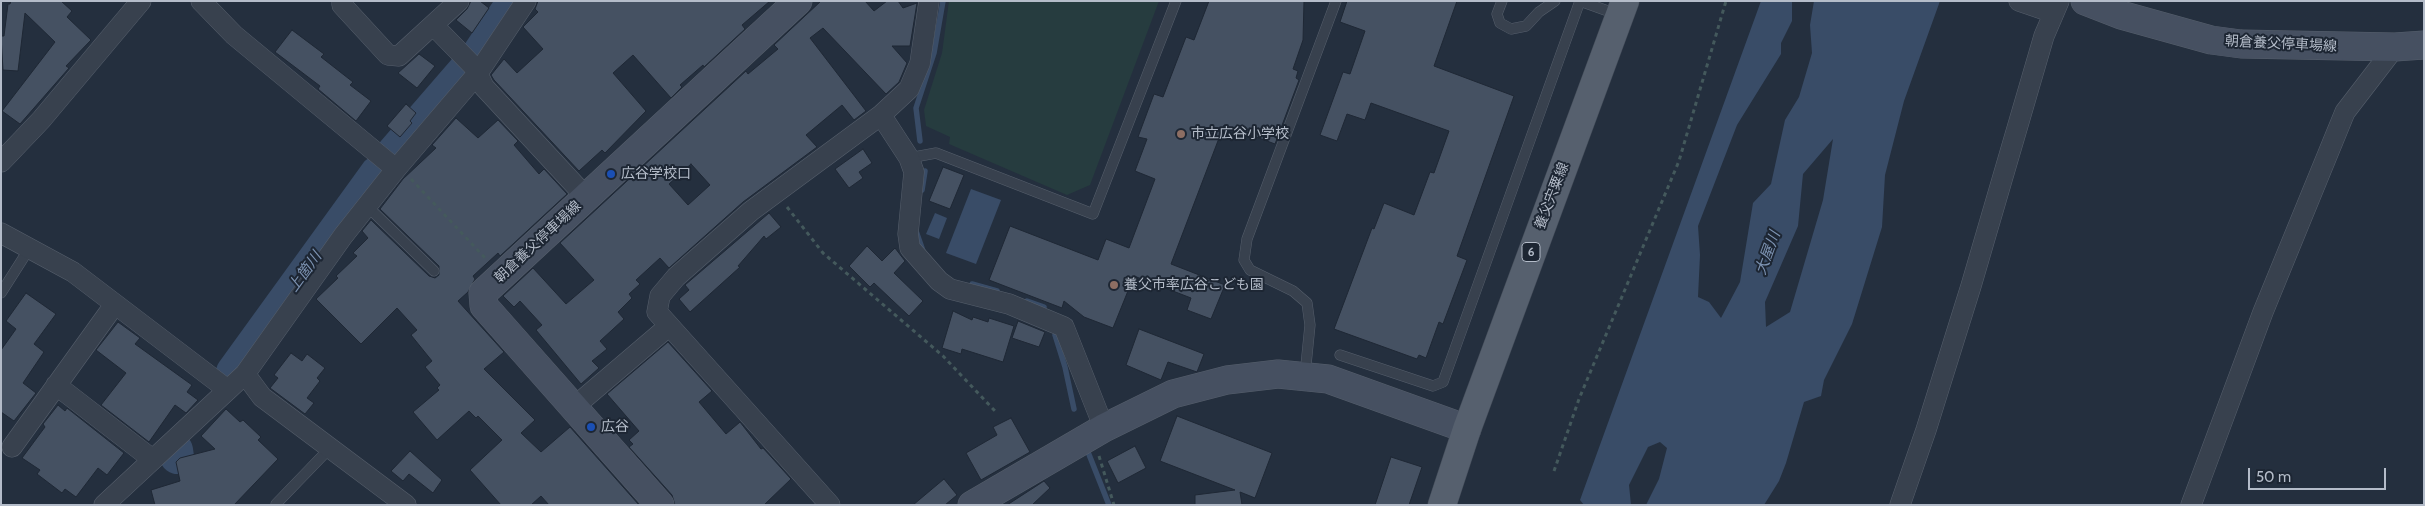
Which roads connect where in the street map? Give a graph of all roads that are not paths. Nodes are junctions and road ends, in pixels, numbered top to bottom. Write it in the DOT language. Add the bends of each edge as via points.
graph roads {
  1 [pos="141,1"];
  2 [pos="201,1"];
  3 [pos="342,1"];
  4 [pos="459,1"];
  5 [pos="526,1"];
  6 [pos="798,1"];
  7 [pos="929,1"];
  8 [pos="1176,1"];
  9 [pos="1336,1"];
  10 [pos="1502,1"];
  11 [pos="1555,1"];
  12 [pos="1580,1"];
  13 [pos="2019,1"];
  14 [pos="2085,1"];
  15 [pos="1622,8"];
  16 [pos="2053,8"];
  17 [pos="434,26"];
  18 [pos="2424,45"];
  19 [pos="2395,47"];
  20 [pos="474,67"];
  21 [pos="881,115"];
  22 [pos="909,158"];
  23 [pos="1,162"];
  24 [pos="396,169"];
  25 [pos="586,197"];
  26 [pos="367,206"];
  27 [pos="1,233"];
  28 [pos="29,249"];
  29 [pos="434,271"];
  30 [pos="1,292"];
  31 [pos="115,304"];
  32 [pos="668,326"];
  33 [pos="1340,355"];
  34 [pos="245,374"];
  35 [pos="1305,376"];
  36 [pos="56,385"];
  37 [pos="228,390"];
  38 [pos="574,407"];
  39 [pos="1467,429"];
  40 [pos="1098,431"];
  41 [pos="12,448"];
  42 [pos="330,448"];
  43 [pos="152,459"];
  44 [pos="276,504"];
  45 [pos="104,505"];
  46 [pos="406,505"];
  47 [pos="660,505"];
  48 [pos="830,505"];
  49 [pos="972,505"];
  50 [pos="1442,505"];
  51 [pos="1900,505"];
  52 [pos="2191,505"];
  1 -- 23 [label="street" via="41,120"];
  2 -- 24 [label="street" via="234,35"];
  3 -- 17 [label="street" via="342,5 388,55 399,56"];
  4 -- 17 [label="street"];
  5 -- 20 [label="street"];
  6 -- 25 [label="main road, 朝倉養父停車場線"];
  7 -- 21 [label="street" via="920,64 909,89"];
  8 -- 22 [label="lane" via="1093,214 936,153"];
  9 -- 35 [label="lane" via="1246,239 1244,260 1250,270 1293,291 1307,303 1310,325"];
  10 -- 11 [label="lane" via="1496,14 1500,23 1511,29 1526,26"];
  12 -- 15 [label="lane"];
  12 -- 33 [label="lane" via="1443,382 1433,386"];
  13 -- 16 [label="street"];
  14 -- 19 [label="main road, 朝倉養父停車場線" via="2211,40 2277,46"];
  15 -- 39 [label="main road, 養父宍粟線 / 6"];
  16 -- 51 [label="street" via="1960,322"];
  17 -- 20 [label="street"];
  18 -- 19 [label="main road, 朝倉養父停車場線"];
  19 -- 52 [label="street" via="2345,112 2263,312"];
  20 -- 24 [label="street"];
  20 -- 25 [label="street" via="484,87"];
  21 -- 22 [label="street"];
  21 -- 32 [label="street" via="751,211 676,277 660,296 657,312"];
  22 -- 40 [label="street" via="914,172 908,234 910,248 950,289 1009,304 1064,327"];
  24 -- 26 [label="street"];
  25 -- 38 [label="main road, 朝倉養父停車場線" via="483,293 484,306"];
  26 -- 29 [label="lane"];
  26 -- 34 [label="street"];
  27 -- 28 [label="street"];
  28 -- 30 [label="lane"];
  28 -- 31 [label="street" via="73,272"];
  31 -- 36 [label="street"];
  31 -- 37 [label="street"];
  32 -- 38 [label="street"];
  32 -- 48 [label="street"];
  34 -- 37 [label="street"];
  34 -- 42 [label="street" via="262,397"];
  35 -- 39 [label="main road" via="1328,379"];
  35 -- 40 [label="main road" via="1278,374 1226,380 1173,394"];
  36 -- 41 [label="street"];
  36 -- 43 [label="street"];
  37 -- 43 [label="street"];
  38 -- 47 [label="main road, 朝倉養父停車場線"];
  39 -- 50 [label="main road, 養父宍粟線 / 6"];
  40 -- 49 [label="main road"];
  42 -- 44 [label="lane"];
  42 -- 46 [label="street"];
  43 -- 45 [label="street"];
}
